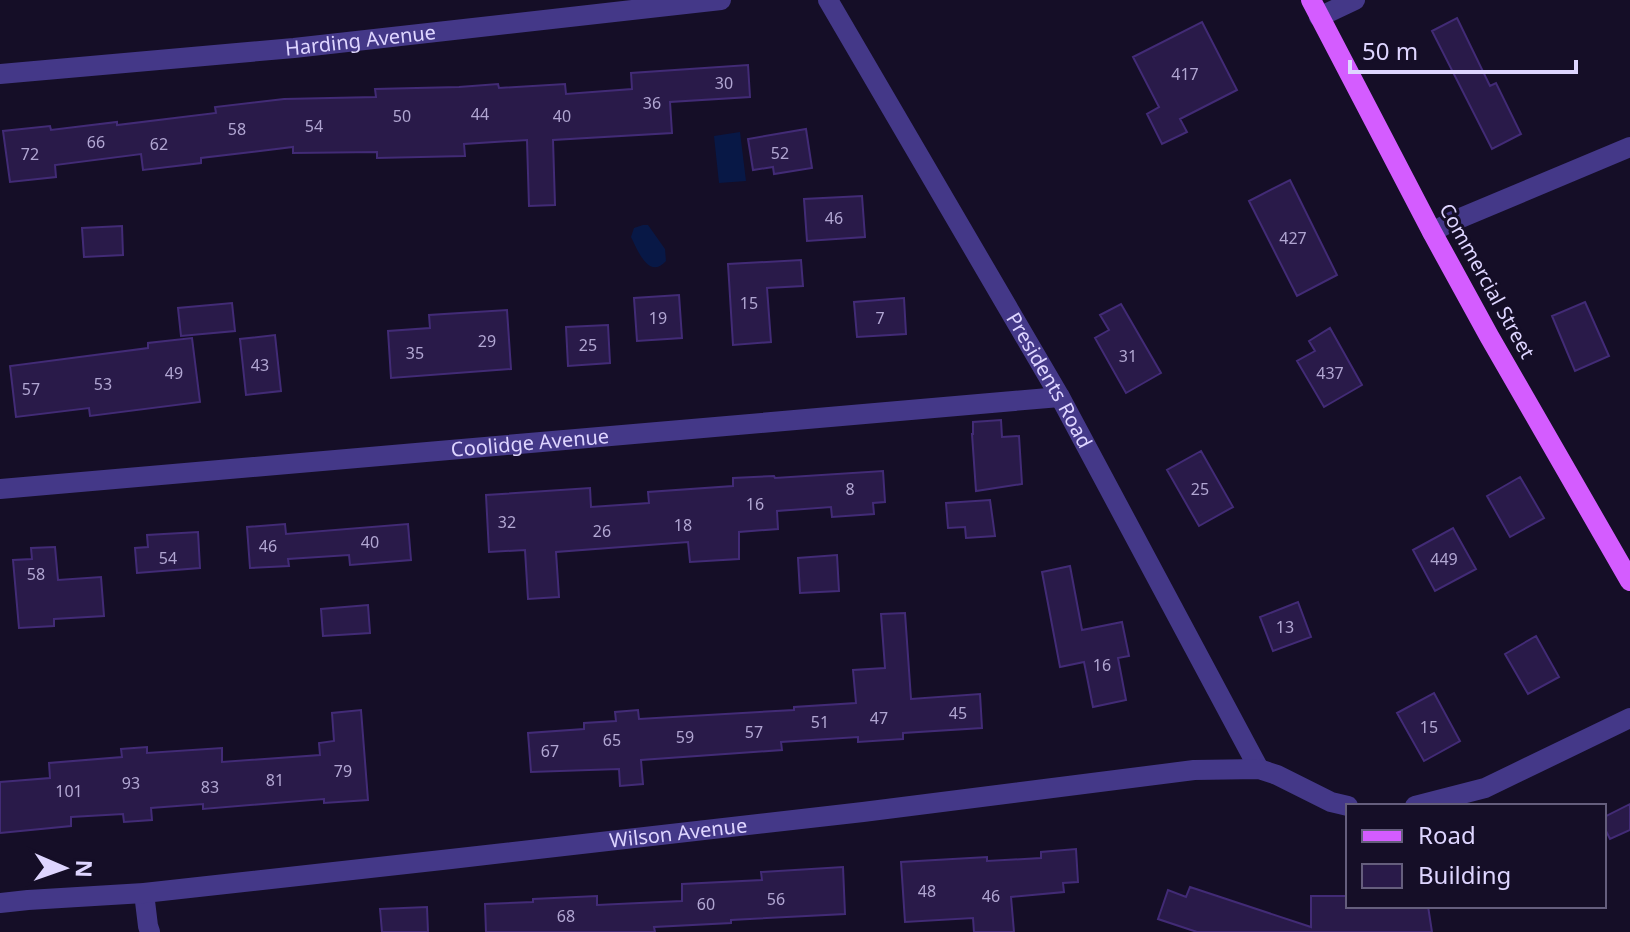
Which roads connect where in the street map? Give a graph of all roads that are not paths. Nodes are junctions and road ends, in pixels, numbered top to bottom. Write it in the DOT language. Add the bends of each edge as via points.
graph roads {
  1 [pos="721,0"];
  2 [pos="828,0"];
  3 [pos="1355,0"];
  4 [pos="1315,8"];
  5 [pos="0,74"];
  6 [pos="1630,147"];
  7 [pos="1432,232"];
  8 [pos="1060,397"];
  9 [pos="0,489"];
  10 [pos="1630,581"];
  11 [pos="1630,718"];
  12 [pos="1259,769"];
  13 [pos="1423,804"];
  14 [pos="1346,806"];
  15 [pos="144,893"];
  16 [pos="0,903"];
  17 [pos="150,932"];
  1 -- 5 [label="street, Harding Avenue" via="294,48"];
  2 -- 8 [label="street, Presidents Road"];
  3 -- 4 [label="street"];
  4 -- 7 [label="main road, Commercial Street"];
  6 -- 7 [label="street"];
  7 -- 10 [label="main road, Commercial Street"];
  8 -- 9 [label="street, Coolidge Avenue"];
  8 -- 12 [label="street, Presidents Road"];
  11 -- 13 [label="street" via="1485,788"];
  12 -- 14 [label="street, Wilson Avenue"];
  12 -- 15 [label="street, Wilson Avenue" via="1194,770"];
  15 -- 16 [label="street, Wilson Avenue"];
  15 -- 17 [label="street"];
}
